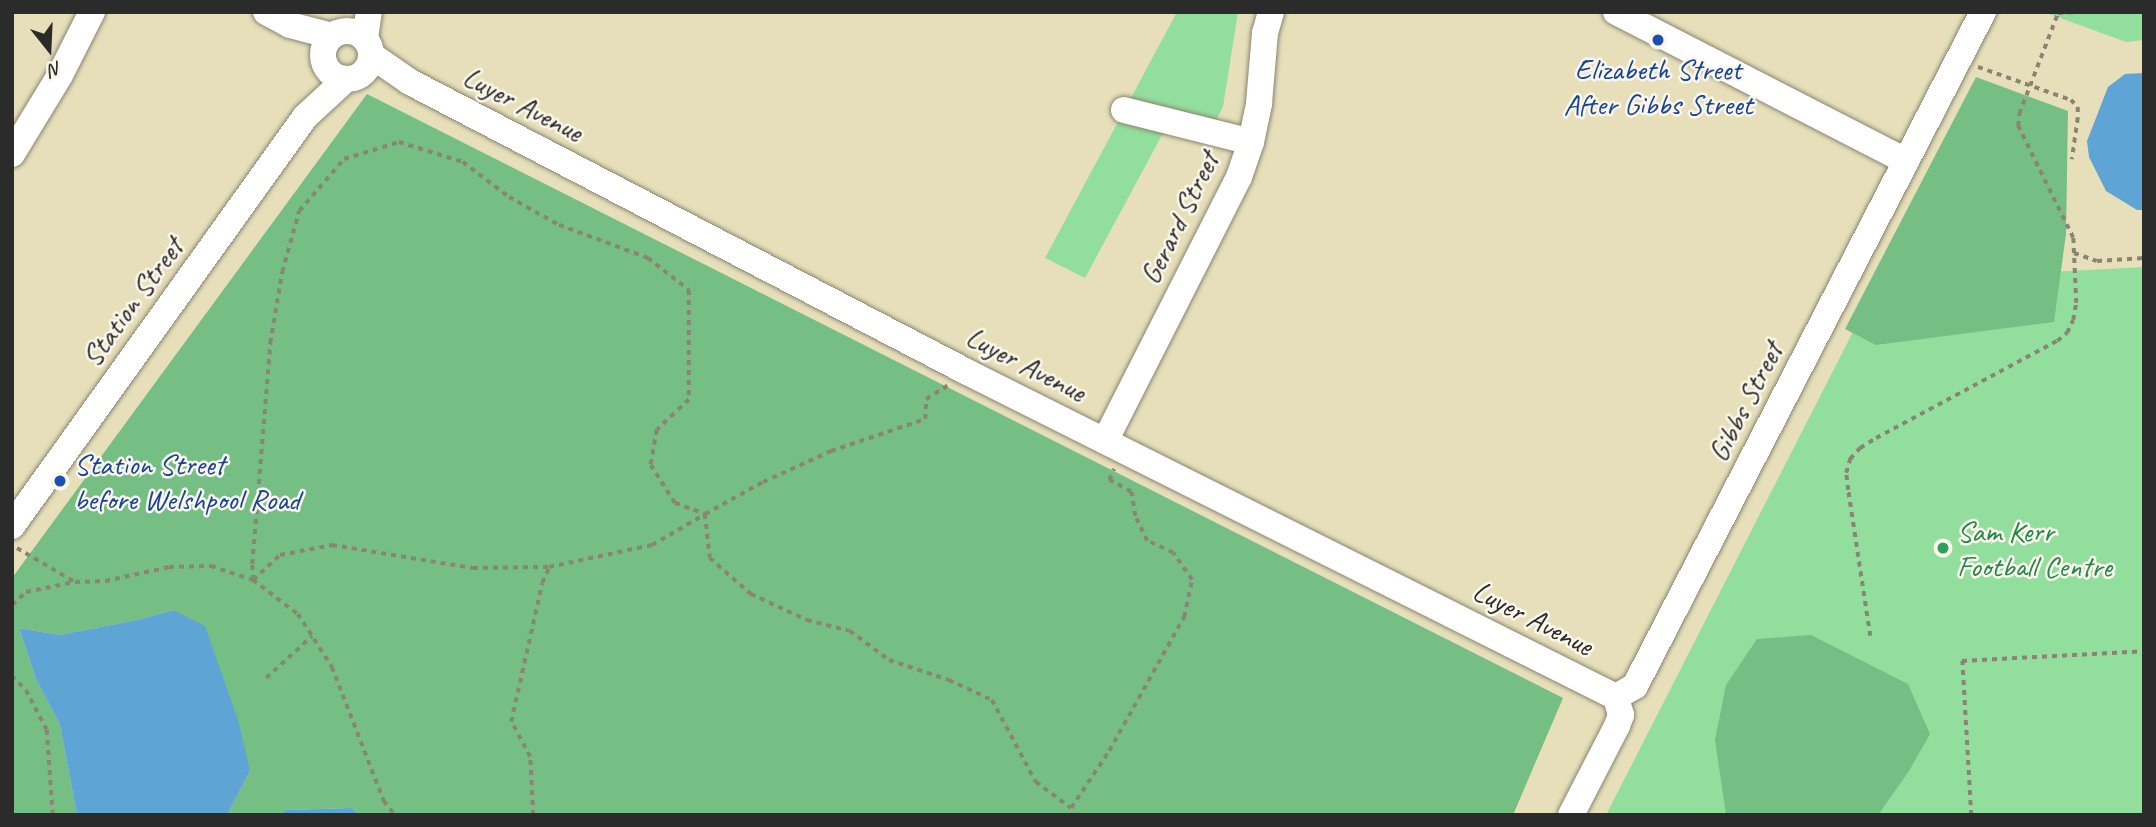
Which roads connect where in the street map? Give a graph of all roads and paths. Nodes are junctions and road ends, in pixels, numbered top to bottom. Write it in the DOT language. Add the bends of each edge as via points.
graph roads {
  1 [pos="92,12"];
  2 [pos="266,12"];
  3 [pos="369,12"];
  4 [pos="1271,12"];
  5 [pos="1983,12"];
  6 [pos="2077,12"];
  7 [pos="1631,14"];
  8 [pos="347,50"];
  9 [pos="1960,59"];
  10 [pos="2031,87"];
  11 [pos="1124,110"];
  12 [pos="1251,142"];
  13 [pos="12,153"];
  14 [pos="1910,153"];
  15 [pos="2072,160"];
  16 [pos="2074,253"];
  17 [pos="2144,258"];
  18 [pos="967,372"];
  19 [pos="1114,445"];
  20 [pos="705,514"];
  21 [pos="12,526"];
  22 [pos="12,545"];
  23 [pos="549,567"];
  24 [pos="253,580"];
  25 [pos="75,582"];
  26 [pos="12,605"];
  27 [pos="312,636"];
  28 [pos="1870,636"];
  29 [pos="2144,651"];
  30 [pos="12,676"];
  31 [pos="267,678"];
  32 [pos="1616,698"];
  33 [pos="1071,808"];
  34 [pos="53,815"];
  35 [pos="396,815"];
  36 [pos="533,815"];
  37 [pos="1070,815"];
  38 [pos="1571,815"];
  39 [pos="1971,815"];
  1 -- 13 [label="street"];
  2 -- 8 [label="street"];
  3 -- 8 [label="street"];
  4 -- 12 [label="street, Gerard Street"];
  5 -- 9 [label="street, Gibbs Street"];
  6 -- 10 [label="path" via="2058,13"];
  7 -- 14 [label="street"];
  8 -- 18 [label="street, Luyer Avenue"];
  8 -- 21 [label="street, Station Street" via="305,117"];
  9 -- 10 [label="path"];
  9 -- 14 [label="street, Gibbs Street"];
  10 -- 15 [label="path" via="2071,100 2078,107"];
  10 -- 16 [label="path" via="2018,125 2069,224"];
  11 -- 12 [label="street"];
  12 -- 19 [label="street, Gerard Street"];
  14 -- 32 [label="street, Gibbs Street" via="1635,686"];
  16 -- 17 [label="path" via="2097,261"];
  16 -- 28 [label="path" via="2076,303 2067,333 1877,438 1850,459 1846,473"];
  18 -- 19 [label="street, Luyer Avenue"];
  18 -- 20 [label="path" via="926,399 925,419 831,451"];
  19 -- 32 [label="street, Luyer Avenue"];
  19 -- 33 [label="path" via="1108,480 1130,492 1147,541 1173,553 1192,580 1184,617 1109,751"];
  20 -- 23 [label="path" via="652,545"];
  20 -- 24 [label="path" via="675,503 651,465 657,430 689,400 689,290 648,258 559,225 519,203 463,162 399,142 344,159 299,211 282,272 270,343"];
  20 -- 33 [label="path" via="710,558 751,594 807,620 850,631 889,660 992,700 1036,782"];
  22 -- 25 [label="path"];
  23 -- 24 [label="path" via="473,568 332,545 280,555"];
  23 -- 36 [label="path" via="511,722 530,757"];
  24 -- 25 [label="path" via="197,566"];
  24 -- 27 [label="path" via="299,614"];
  25 -- 26 [label="path" via="26,592"];
  27 -- 31 [label="path"];
  27 -- 35 [label="path" via="332,667 384,801"];
  29 -- 39 [label="path" via="1962,661"];
  30 -- 34 [label="path" via="26,690 47,730"];
  32 -- 38 [label="street" via="1621,715 1617,726"];
  33 -- 37 [label="path"];
}
